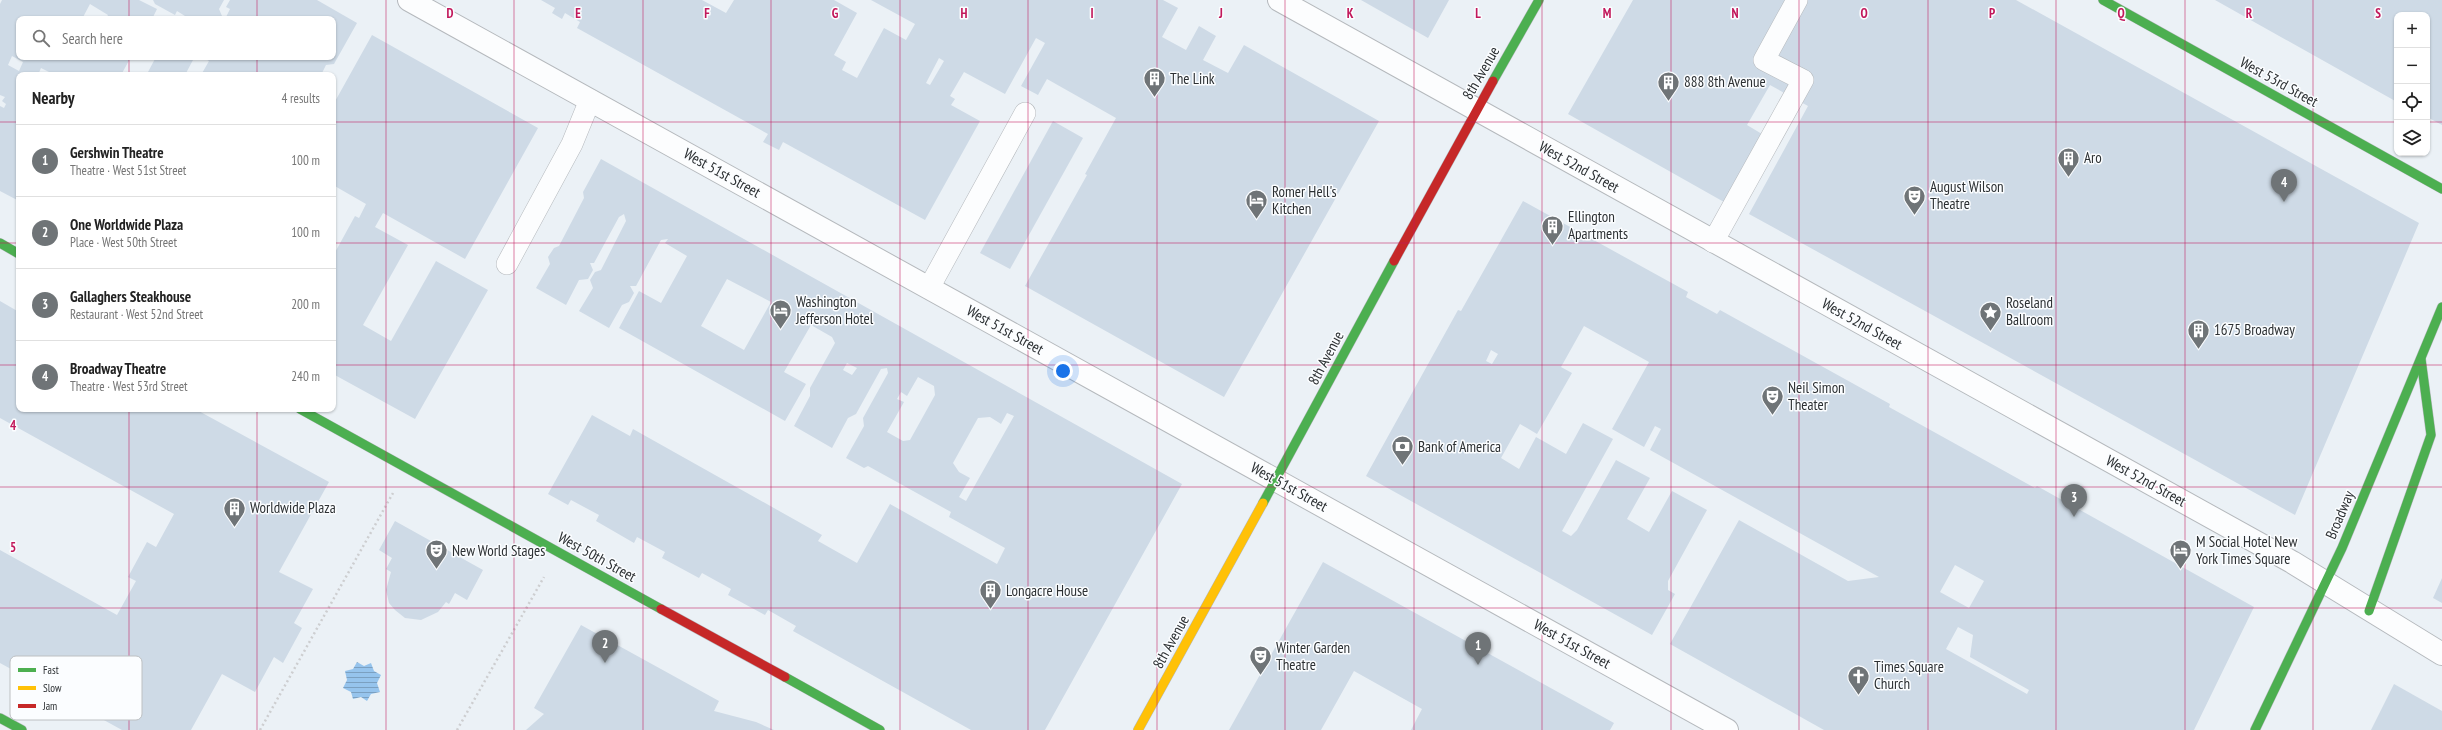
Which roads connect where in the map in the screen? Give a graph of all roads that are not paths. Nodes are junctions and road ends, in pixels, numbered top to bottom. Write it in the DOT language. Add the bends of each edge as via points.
graph roads {
  1 [pos="409,0"];
  2 [pos="1279,0"];
  3 [pos="1540,0"];
  4 [pos="1797,0"];
  5 [pos="2103,0"];
  6 [pos="590,100"];
  7 [pos="1476,110"];
  8 [pos="1025,113"];
  9 [pos="2442,189"];
  10 [pos="1714,242"];
  11 [pos="0,243"];
  12 [pos="16,252"];
  13 [pos="507,264"];
  14 [pos="929,288"];
  15 [pos="2442,307"];
  16 [pos="2421,358"];
  17 [pos="305,412"];
  18 [pos="1276,480"];
  19 [pos="2325,583"];
  20 [pos="2369,611"];
  21 [pos="2442,654"];
  22 [pos="0,718"];
  23 [pos="22,730"];
  24 [pos="880,730"];
  25 [pos="1138,730"];
  26 [pos="1727,730"];
  27 [pos="2254,730"];
  1 -- 6 [label="street, West 51st Street"];
  2 -- 7 [label="street, West 52nd Street"];
  3 -- 7 [label="main road, 8th Avenue"];
  4 -- 10 [label="lane" via="1764,60 1803,80"];
  5 -- 9 [label="main road, West 53rd Street"];
  6 -- 13 [label="lane" via="572,144"];
  6 -- 14 [label="street, West 51st Street"];
  7 -- 10 [label="street, West 52nd Street"];
  7 -- 18 [label="main road, 8th Avenue"];
  8 -- 14 [label="lane"];
  10 -- 19 [label="street, West 52nd Street" via="2292,562"];
  11 -- 12 [label="main road"];
  14 -- 18 [label="street, West 51st Street"];
  15 -- 16 [label="main road, Broadway"];
  16 -- 19 [label="main road, Broadway"];
  16 -- 20 [label="main road" via="2431,435"];
  17 -- 24 [label="main road, West 50th Street"];
  18 -- 25 [label="main road, 8th Avenue"];
  18 -- 26 [label="street, West 51st Street"];
  19 -- 20 [label="street, West 52nd Street"];
  19 -- 27 [label="main road, Broadway"];
  20 -- 21 [label="street, West 52nd Street"];
  22 -- 23 [label="main road"];
}
